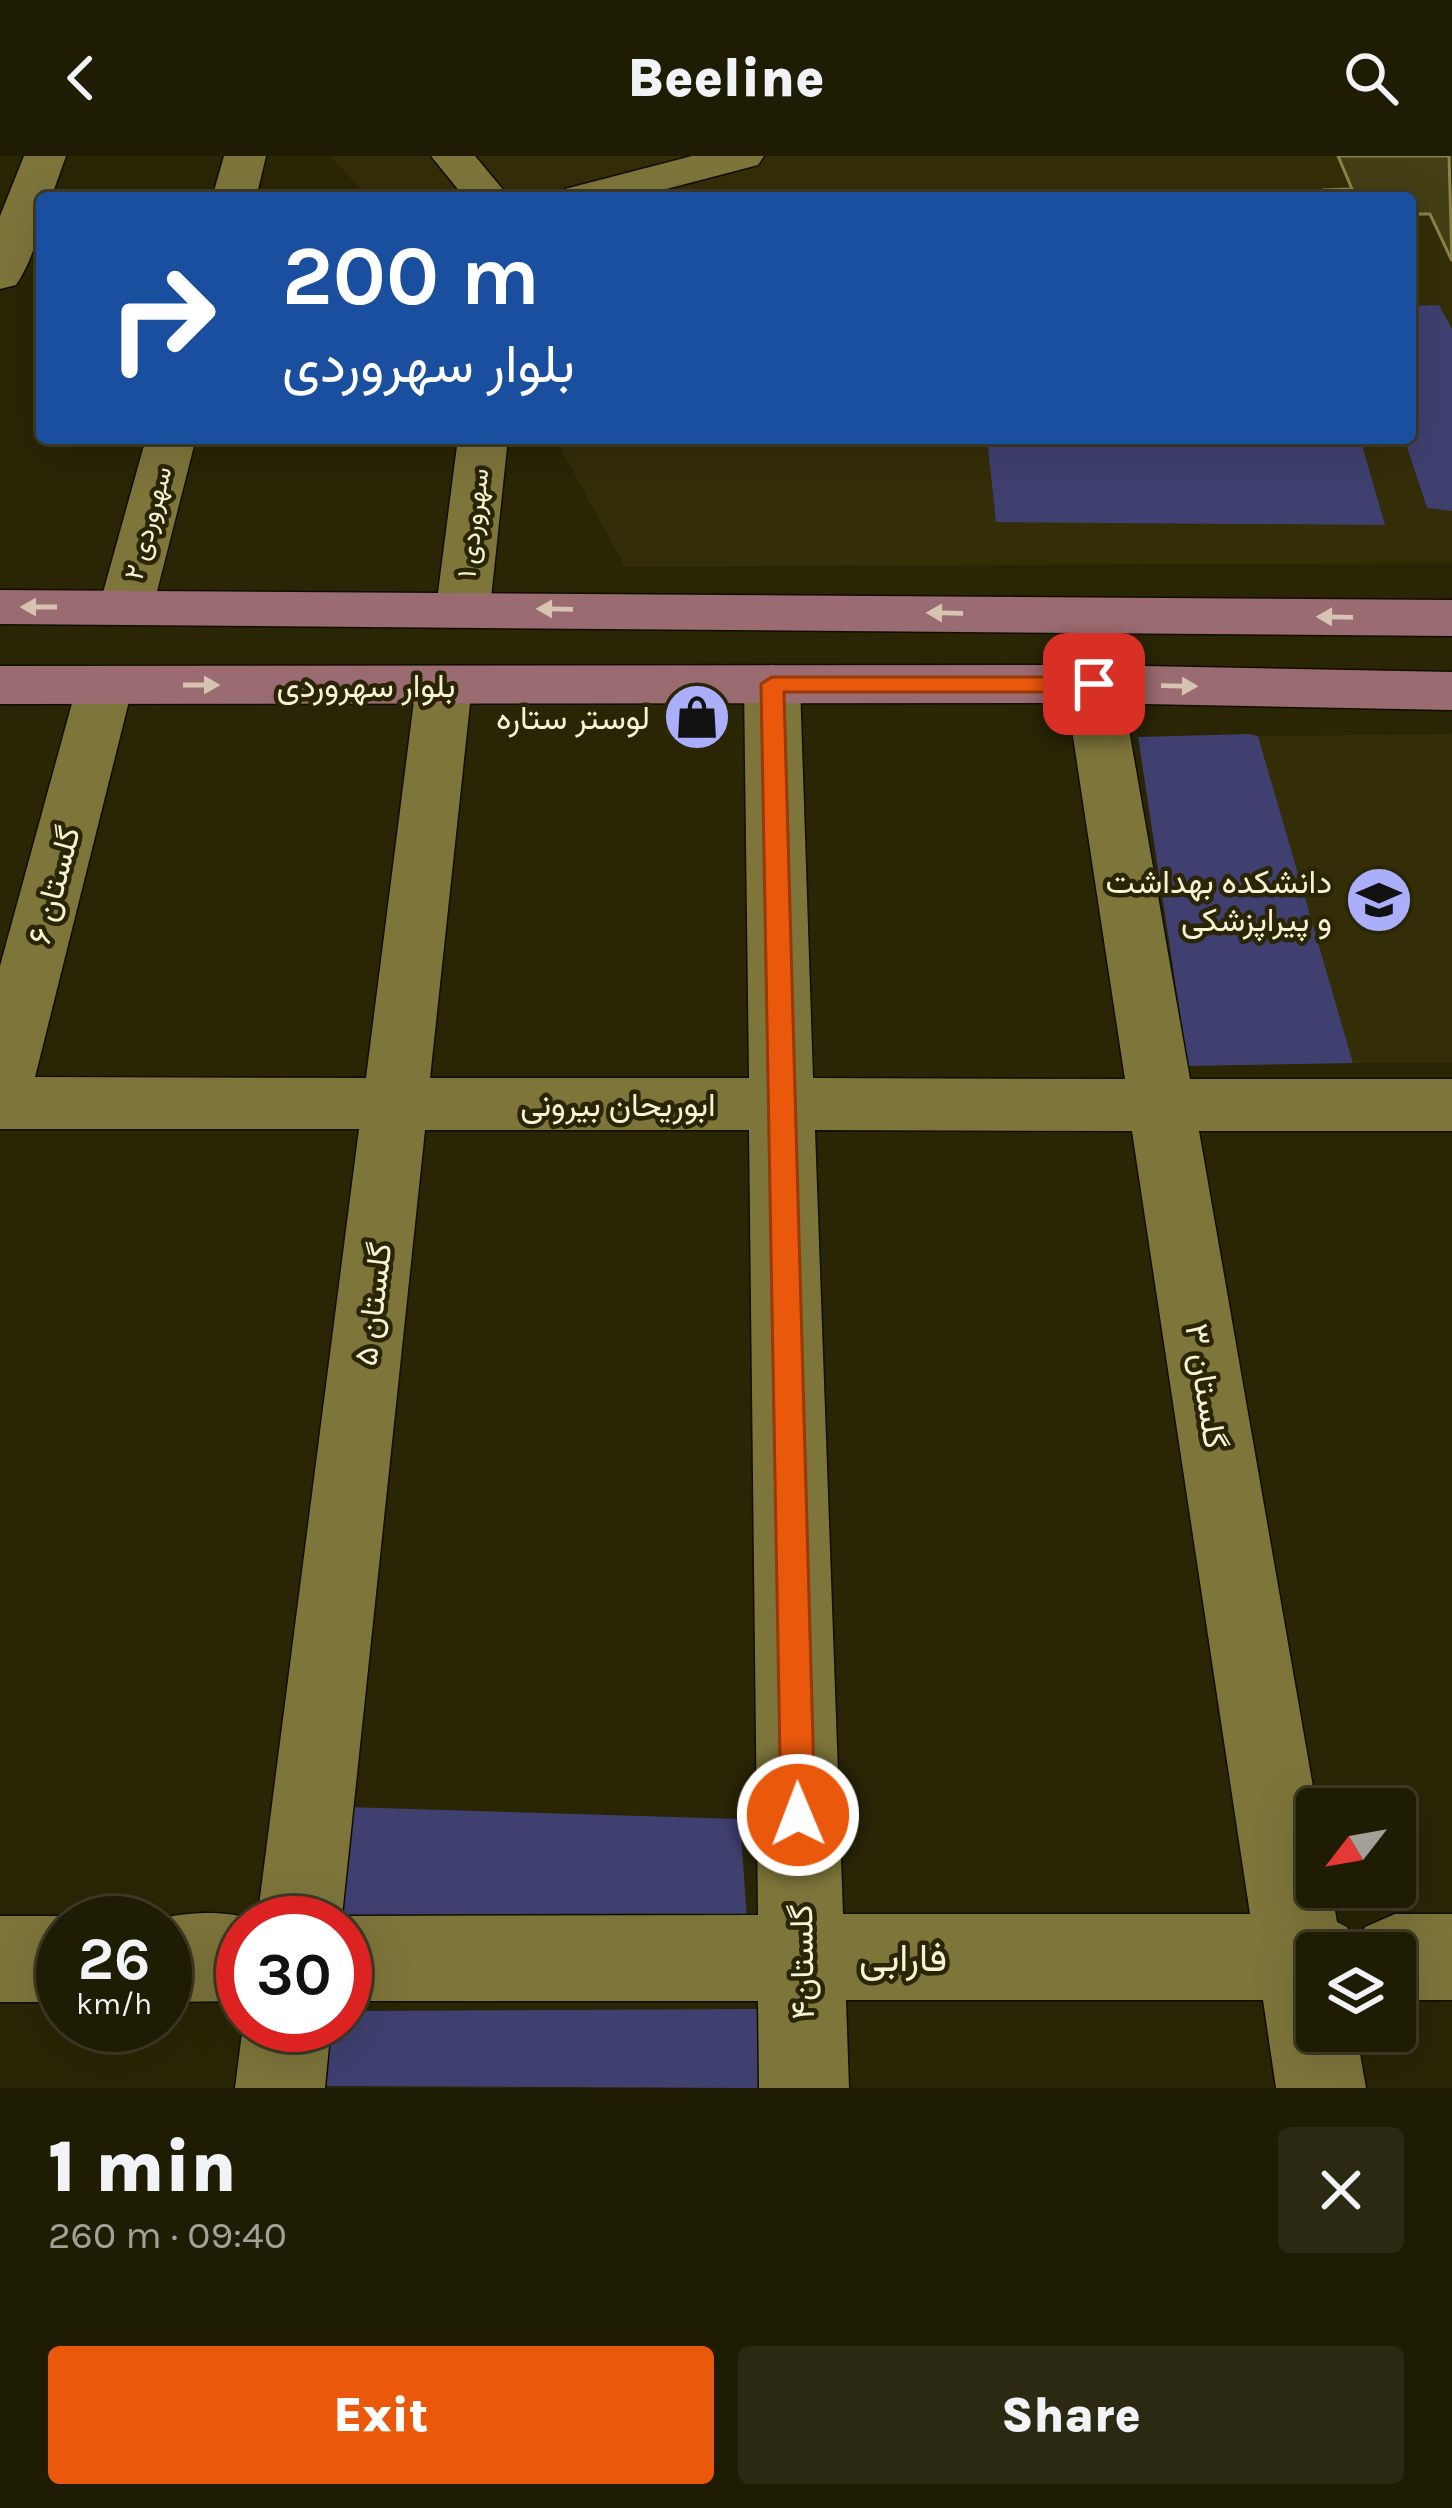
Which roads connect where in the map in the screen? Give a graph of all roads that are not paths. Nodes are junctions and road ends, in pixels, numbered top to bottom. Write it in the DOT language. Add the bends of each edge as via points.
graph roads {
  1 [pos="45,156"];
  2 [pos="245,156"];
  3 [pos="452,156"];
  4 [pos="743,156"];
  5 [pos="236,192"];
  6 [pos="483,192"];
  7 [pos="604,192"];
  8 [pos="23,205"];
  9 [pos="0,275"];
  10 [pos="169,444"];
  11 [pos="483,444"];
  12 [pos="0,607"];
  13 [pos="126,608"];
  14 [pos="464,608"];
  15 [pos="1452,619"];
  16 [pos="772,684"];
  17 [pos="1094,684"];
  18 [pos="0,685"];
  19 [pos="105,685"];
  20 [pos="444,685"];
  21 [pos="1452,691"];
  22 [pos="0,1085"];
  23 [pos="0,1103"];
  24 [pos="395,1103"];
  25 [pos="782,1104"];
  26 [pos="1162,1104"];
  27 [pos="1452,1105"];
  28 [pos="302,1896"];
  29 [pos="1304,1932"];
  30 [pos="1296,1957"];
  31 [pos="1416,1957"];
  32 [pos="1452,1957"];
  33 [pos="372,1958"];
  34 [pos="801,1958"];
  35 [pos="0,1959"];
  36 [pos="36,1959"];
  37 [pos="284,2052"];
  38 [pos="1317,2052"];
  39 [pos="280,2088"];
  40 [pos="804,2088"];
  41 [pos="1321,2088"];
  1 -- 8 [label="street"];
  2 -- 5 [label="street"];
  3 -- 6 [label="street"];
  4 -- 7 [label="street"];
  8 -- 9 [label="street"];
  10 -- 13 [label="street, سهروردی ۲"];
  11 -- 14 [label="street, سهروردی ۱"];
  13 -- 12 [label="main road, one-way"];
  13 -- 14 [label="main road"];
  15 -- 14 [label="main road, one-way"];
  16 -- 17 [label="main road, بلوار سهروردی"];
  16 -- 20 [label="main road, بلوار سهروردی"];
  16 -- 25 [label="street, گلستان۴"];
  17 -- 21 [label="main road, بلوار سهروردی, one-way"];
  17 -- 26 [label="street, گلستان ۳"];
  18 -- 19 [label="main road, بلوار سهروردی"];
  19 -- 20 [label="main road, بلوار سهروردی, one-way"];
  19 -- 22 [label="street, گلستان ۶"];
  20 -- 24 [label="street, گلستان ۵"];
  23 -- 24 [label="street, ابوریحان بیرونی"];
  24 -- 25 [label="street, ابوریحان بیرونی"];
  24 -- 28 [label="street, گلستان ۵"];
  25 -- 26 [label="street, ابوریحان بیرونی"];
  25 -- 34 [label="street, گلستان۴"];
  26 -- 27 [label="street, ابوریحان بیرونی"];
  26 -- 29 [label="street, گلستان ۳"];
  30 -- 34 [label="street, فارابی"];
  31 -- 32 [label="street"];
  33 -- 34 [label="street, فارابی"];
  34 -- 40 [label="street, گلستان۴"];
  35 -- 36 [label="street"];
  37 -- 39 [label="street"];
  38 -- 41 [label="street, گلستان ۳"];
}
